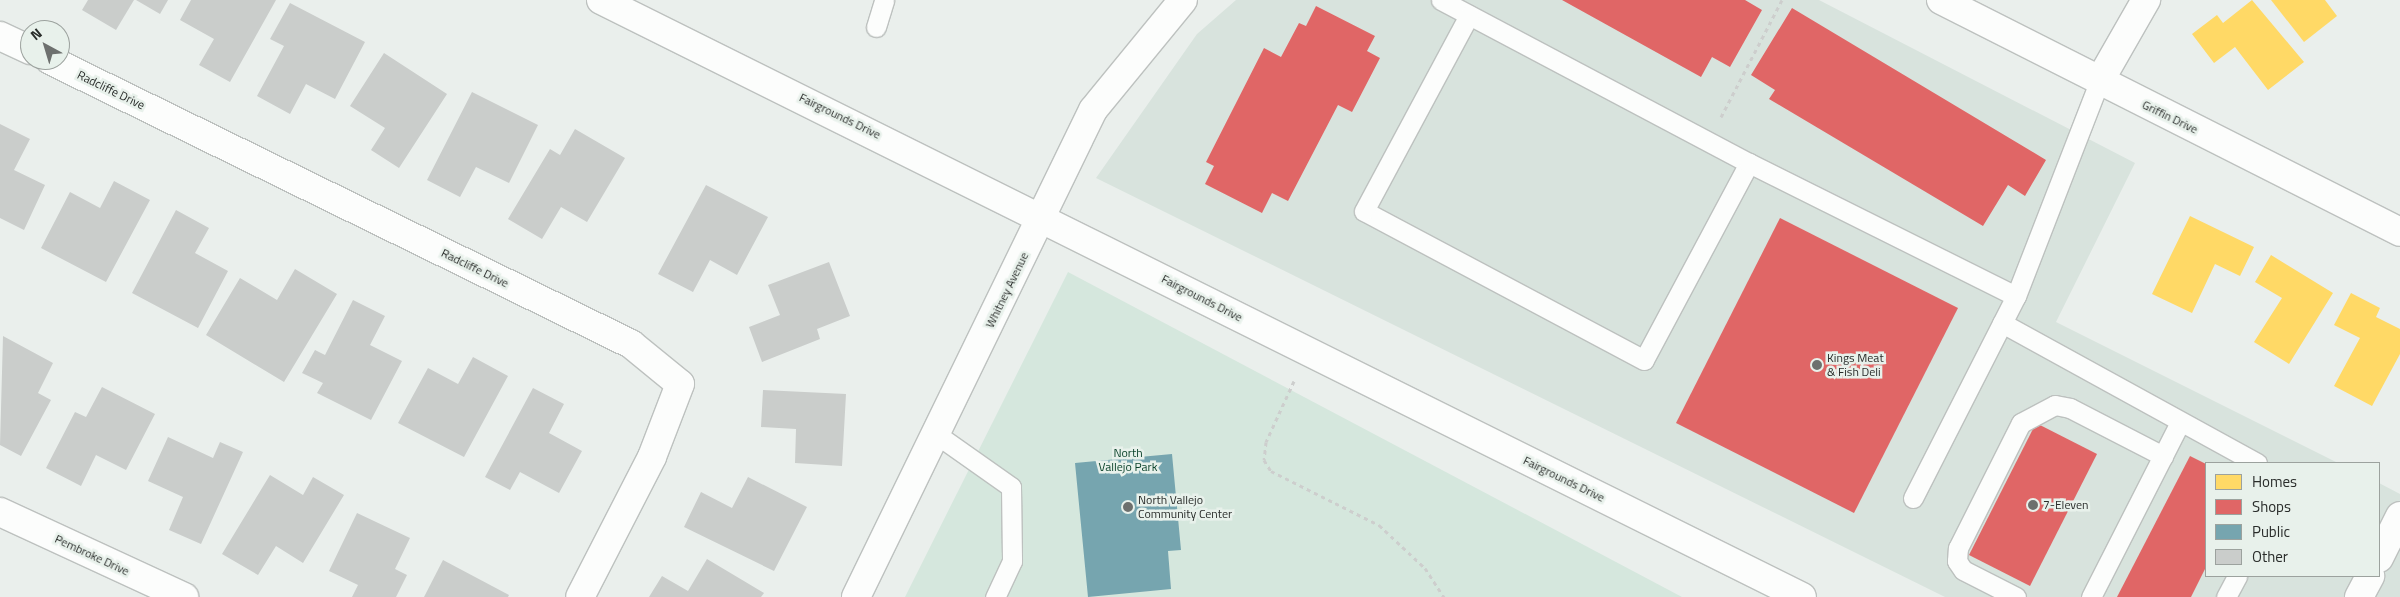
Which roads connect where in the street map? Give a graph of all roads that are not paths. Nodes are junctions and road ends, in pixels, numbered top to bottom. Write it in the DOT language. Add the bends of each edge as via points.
graph roads {
  1 [pos="601,0"];
  2 [pos="884,0"];
  3 [pos="1183,0"];
  4 [pos="1442,0"];
  5 [pos="1941,0"];
  6 [pos="2146,0"];
  7 [pos="1469,15"];
  8 [pos="876,27"];
  9 [pos="0,36"];
  10 [pos="20,45"];
  11 [pos="70,70"];
  12 [pos="2098,82"];
  13 [pos="1749,163"];
  14 [pos="1043,218"];
  15 [pos="2400,232"];
  16 [pos="2016,296"];
  17 [pos="2002,323"];
  18 [pos="2180,422"];
  19 [pos="936,434"];
  20 [pos="2162,456"];
  21 [pos="2255,462"];
  22 [pos="1914,498"];
  23 [pos="0,512"];
  24 [pos="2237,577"];
  25 [pos="2369,577"];
  26 [pos="184,597"];
  27 [pos="580,597"];
  28 [pos="856,597"];
  29 [pos="995,597"];
  30 [pos="1802,597"];
  31 [pos="2016,597"];
  32 [pos="2090,597"];
  33 [pos="2226,597"];
  34 [pos="2359,597"];
  1 -- 14 [label="street, Fairgrounds Drive"];
  2 -- 8 [label="lane"];
  3 -- 14 [label="street, Whitney Avenue" via="1093,110"];
  4 -- 7 [label="lane"];
  5 -- 12 [label="street, Griffin Drive"];
  6 -- 12 [label="street"];
  7 -- 13 [label="lane"];
  7 -- 13 [label="lane" via="1364,211 1644,360"];
  9 -- 10 [label="street"];
  11 -- 27 [label="street, Radcliffe Drive" via="631,344 680,384 652,457"];
  12 -- 15 [label="street, Griffin Drive"];
  12 -- 16 [label="lane"];
  13 -- 16 [label="lane"];
  14 -- 19 [label="street, Whitney Avenue"];
  14 -- 30 [label="street, Fairgrounds Drive"];
  16 -- 17 [label="lane"];
  17 -- 18 [label="lane"];
  17 -- 22 [label="lane"];
  18 -- 20 [label="lane"];
  18 -- 21 [label="lane"];
  19 -- 28 [label="street, Whitney Avenue"];
  19 -- 29 [label="lane" via="1011,487 1012,561"];
  20 -- 31 [label="lane" via="2070,408 2055,405 2021,423 1958,548 1957,561 1963,570"];
  20 -- 32 [label="lane"];
  23 -- 26 [label="street, Pembroke Drive"];
  24 -- 33 [label="lane"];
  25 -- 34 [label="street"];
}
